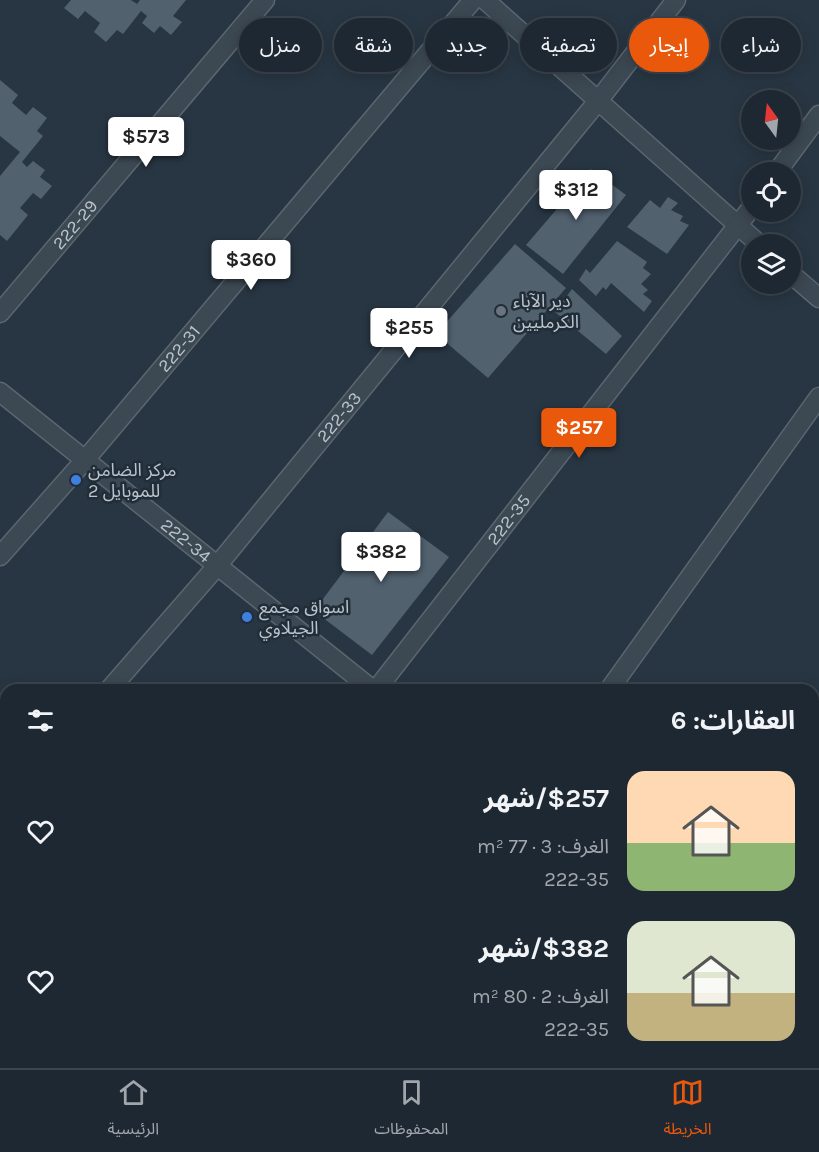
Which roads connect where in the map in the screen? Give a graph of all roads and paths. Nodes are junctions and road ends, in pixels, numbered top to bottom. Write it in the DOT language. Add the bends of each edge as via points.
graph roads {
  1 [pos="266,0"];
  2 [pos="473,0"];
  3 [pos="485,0"];
  4 [pos="676,0"];
  5 [pos="598,101"];
  6 [pos="819,115"];
  7 [pos="784,162"];
  8 [pos="741,221"];
  9 [pos="738,225"];
  10 [pos="748,234"];
  11 [pos="801,282"];
  12 [pos="819,298"];
  13 [pos="0,313"];
  14 [pos="0,392"];
  15 [pos="819,397"];
  16 [pos="85,460"];
  17 [pos="0,556"];
  18 [pos="217,566"];
  19 [pos="114,684"];
  20 [pos="366,684"];
  21 [pos="379,684"];
  22 [pos="613,684"];
  1 -- 13 [label="street, 222-29"];
  2 -- 16 [label="street, 222-31"];
  3 -- 5 [label="street"];
  4 -- 5 [label="street, 222-33"];
  5 -- 9 [label="street"];
  5 -- 18 [label="street, 222-33"];
  6 -- 7 [label="street"];
  8 -- 9 [label="street, 222-35"];
  9 -- 10 [label="street"];
  9 -- 21 [label="street, 222-35"];
  11 -- 12 [label="street"];
  14 -- 16 [label="street, 222-34"];
  15 -- 22 [label="street"];
  16 -- 17 [label="street, 222-31"];
  16 -- 18 [label="street, 222-34"];
  18 -- 19 [label="street, 222-33"];
  18 -- 20 [label="street, 222-34"];
}
